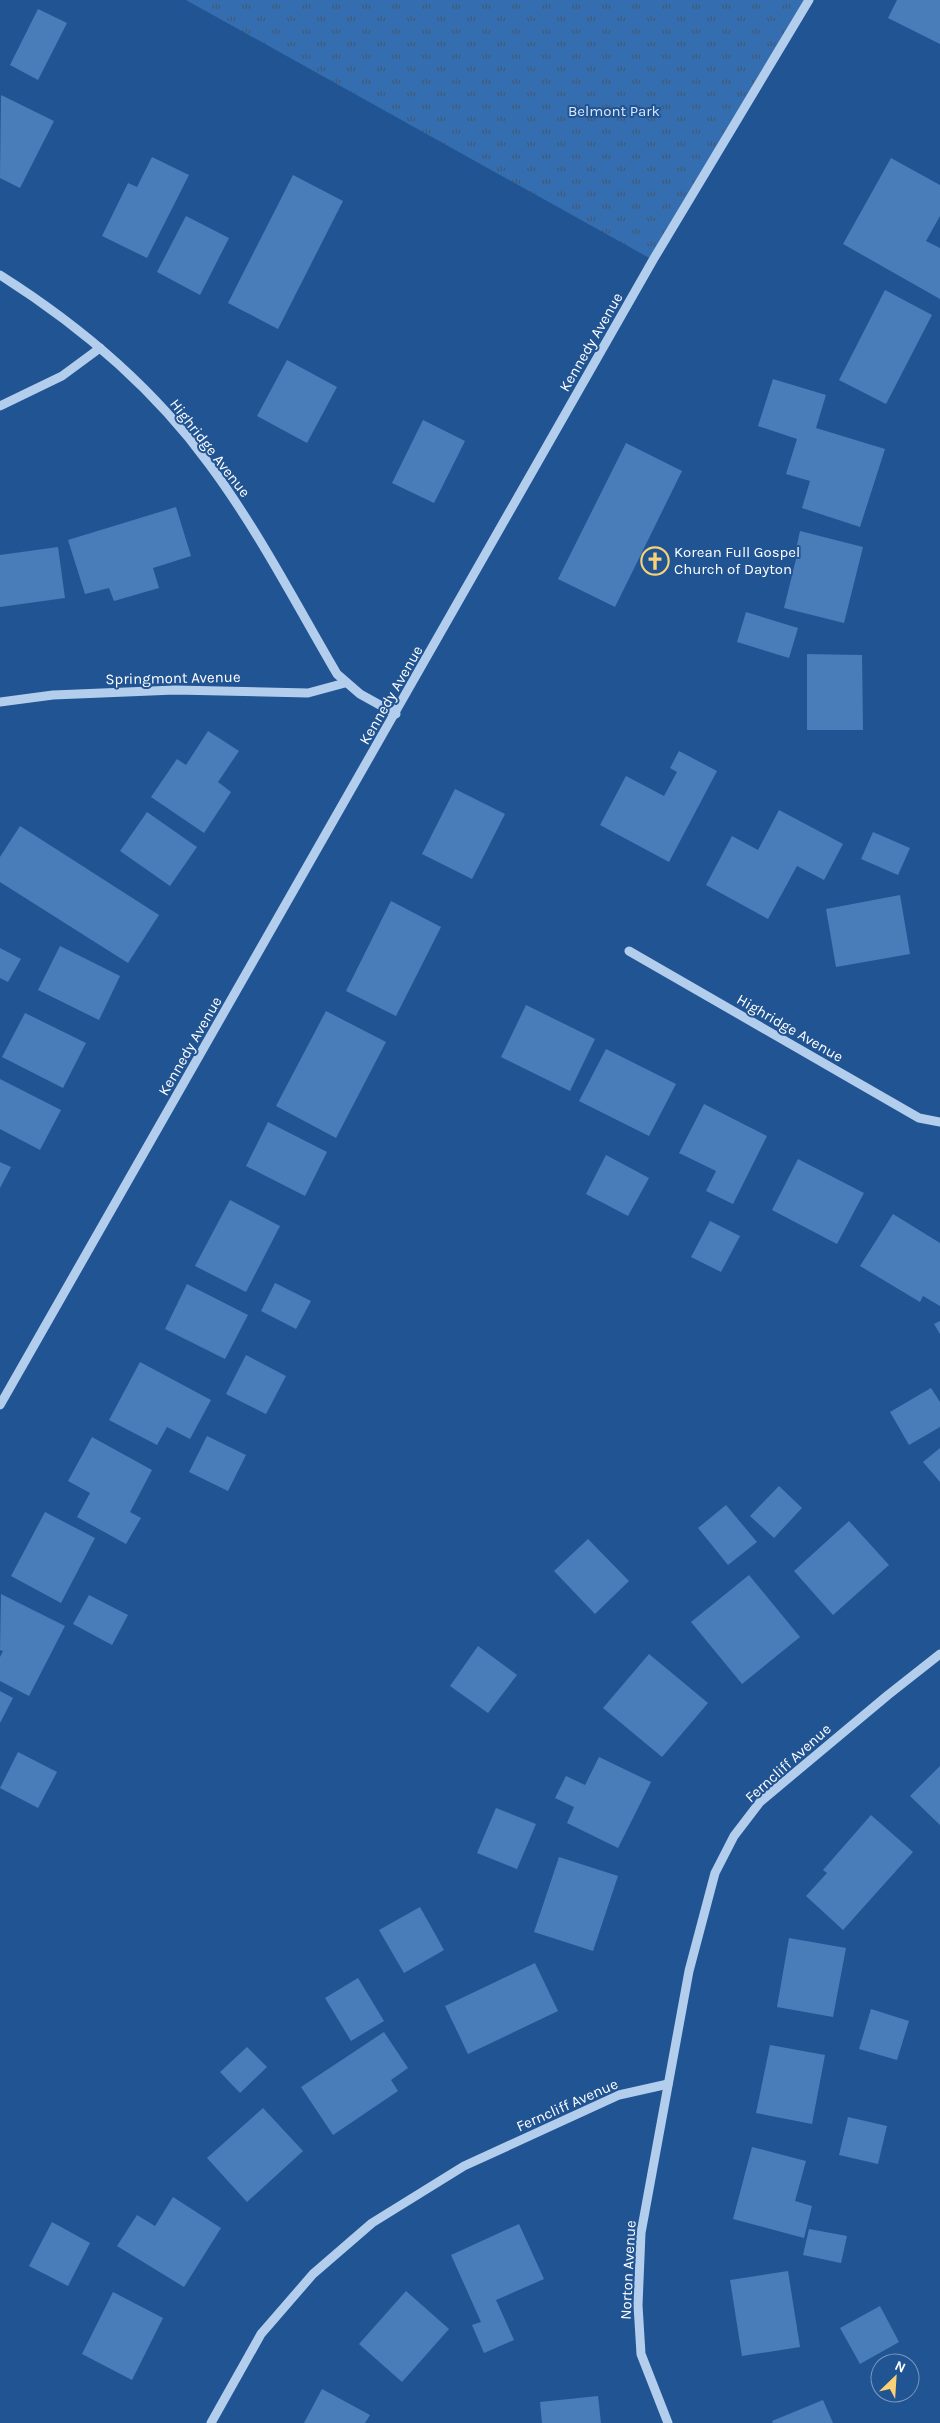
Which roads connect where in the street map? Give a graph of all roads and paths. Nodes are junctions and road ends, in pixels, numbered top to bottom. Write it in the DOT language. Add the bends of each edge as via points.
graph roads {
  1 [pos="809,0"];
  2 [pos="0,275"];
  3 [pos="100,348"];
  4 [pos="0,406"];
  5 [pos="345,683"];
  6 [pos="0,702"];
  7 [pos="396,714"];
  8 [pos="629,951"];
  9 [pos="940,1122"];
  10 [pos="0,1405"];
  11 [pos="940,1654"];
  12 [pos="668,2084"];
  13 [pos="211,2423"];
  14 [pos="668,2423"];
  1 -- 7 [label="street, Kennedy Avenue" via="654,260"];
  2 -- 3 [label="street, Highridge Avenue"];
  3 -- 4 [label="street" via="62,376"];
  3 -- 5 [label="street, Highridge Avenue" via="149,394 208,463 242,510"];
  5 -- 6 [label="street, Springmont Avenue" via="308,693 175,690 53,695"];
  5 -- 7 [label="street, Highridge Avenue"];
  7 -- 10 [label="street, Kennedy Avenue"];
  8 -- 9 [label="street, Highridge Avenue" via="919,1118"];
  11 -- 12 [label="street, Ferncliff Avenue" via="760,1802 734,1836 710,1890 689,1971"];
  12 -- 13 [label="street, Ferncliff Avenue" via="619,2095 464,2166 372,2222 313,2274 261,2334"];
  12 -- 14 [label="street, Norton Avenue" via="641,2233 638,2305 641,2354"];
}
